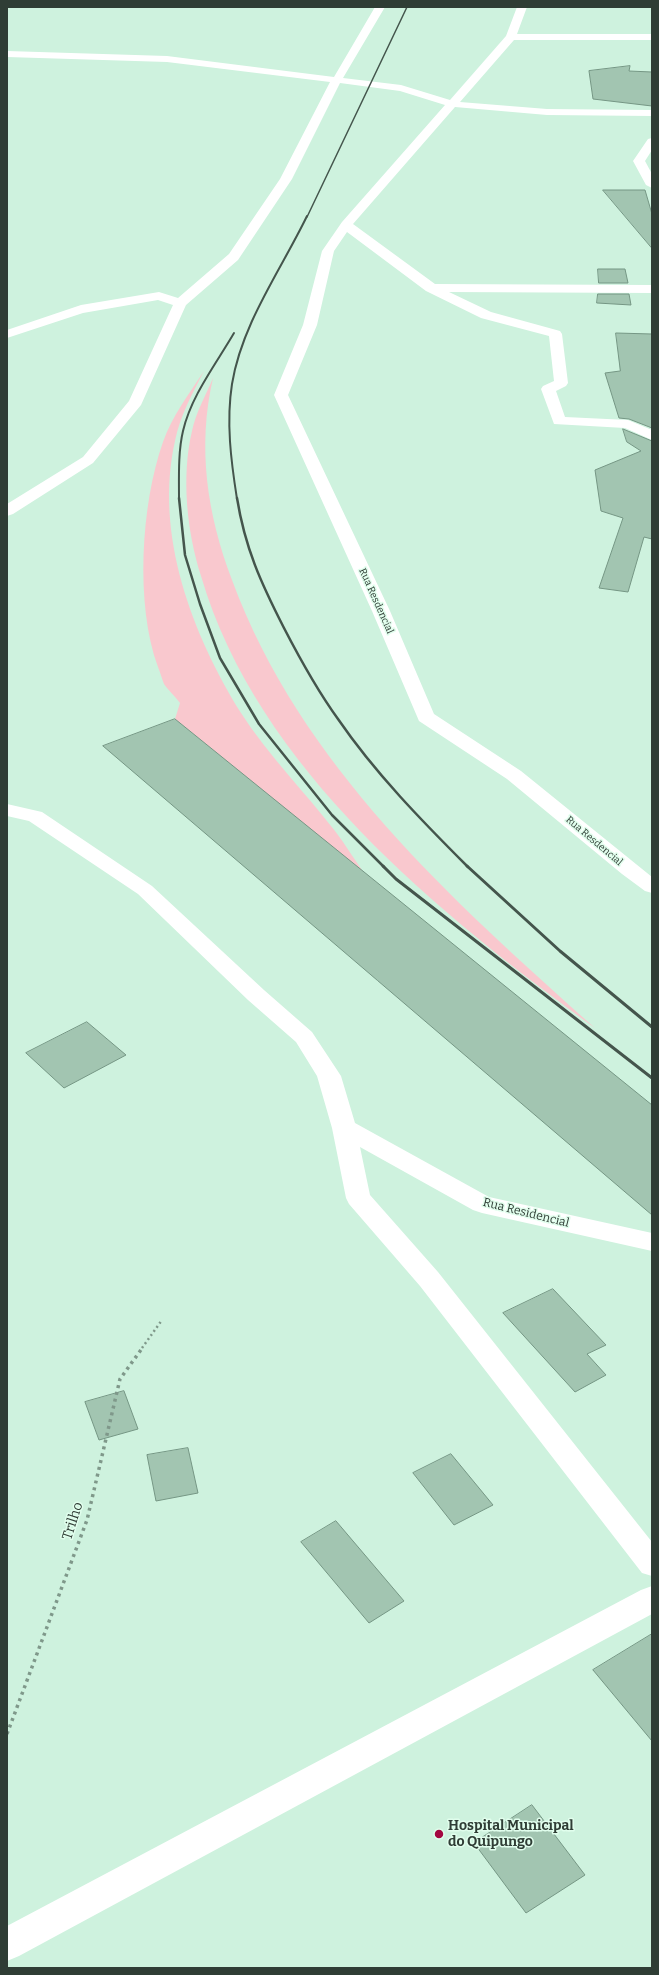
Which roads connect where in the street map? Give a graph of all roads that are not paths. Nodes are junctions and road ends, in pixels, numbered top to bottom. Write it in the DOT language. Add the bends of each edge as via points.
graph roads {
  1 [pos="380,7"];
  2 [pos="522,7"];
  3 [pos="511,37"];
  4 [pos="652,37"];
  5 [pos="7,54"];
  6 [pos="336,81"];
  7 [pos="452,104"];
  8 [pos="652,113"];
  9 [pos="652,141"];
  10 [pos="648,154"];
  11 [pos="652,185"];
  12 [pos="346,225"];
  13 [pos="431,288"];
  14 [pos="652,289"];
  15 [pos="180,303"];
  16 [pos="7,334"];
  17 [pos="652,436"];
  18 [pos="7,511"];
  19 [pos="7,810"];
  20 [pos="652,887"];
  21 [pos="344,1128"];
  22 [pos="652,1242"];
  23 [pos="652,1564"];
  24 [pos="652,1599"];
  25 [pos="7,1944"];
  1 -- 6 [label="street"];
  2 -- 3 [label="street"];
  3 -- 4 [label="street"];
  3 -- 7 [label="street, Rua Resdencial"];
  5 -- 6 [label="street" via="167,59"];
  6 -- 7 [label="street" via="401,88"];
  6 -- 15 [label="street" via="286,179 234,257"];
  7 -- 8 [label="street" via="547,112"];
  7 -- 12 [label="street, Rua Resdencial"];
  9 -- 10 [label="street"];
  10 -- 11 [label="street" via="639,161"];
  12 -- 13 [label="street"];
  12 -- 20 [label="street, Rua Resdencial" via="328,251 310,325 281,395 381,611 426,717 514,775"];
  13 -- 14 [label="street"];
  13 -- 17 [label="street" via="486,315 555,334 561,383 548,388 559,421 628,424"];
  15 -- 16 [label="street" via="159,296 81,309"];
  15 -- 18 [label="street" via="136,402 88,460"];
  19 -- 21 [label="street" via="35,816 145,890 256,996 304,1036 329,1076"];
  21 -- 22 [label="street, Rua Residencial" via="482,1204"];
  21 -- 23 [label="street" via="358,1198 429,1279"];
  24 -- 25 [label="street"];
}
